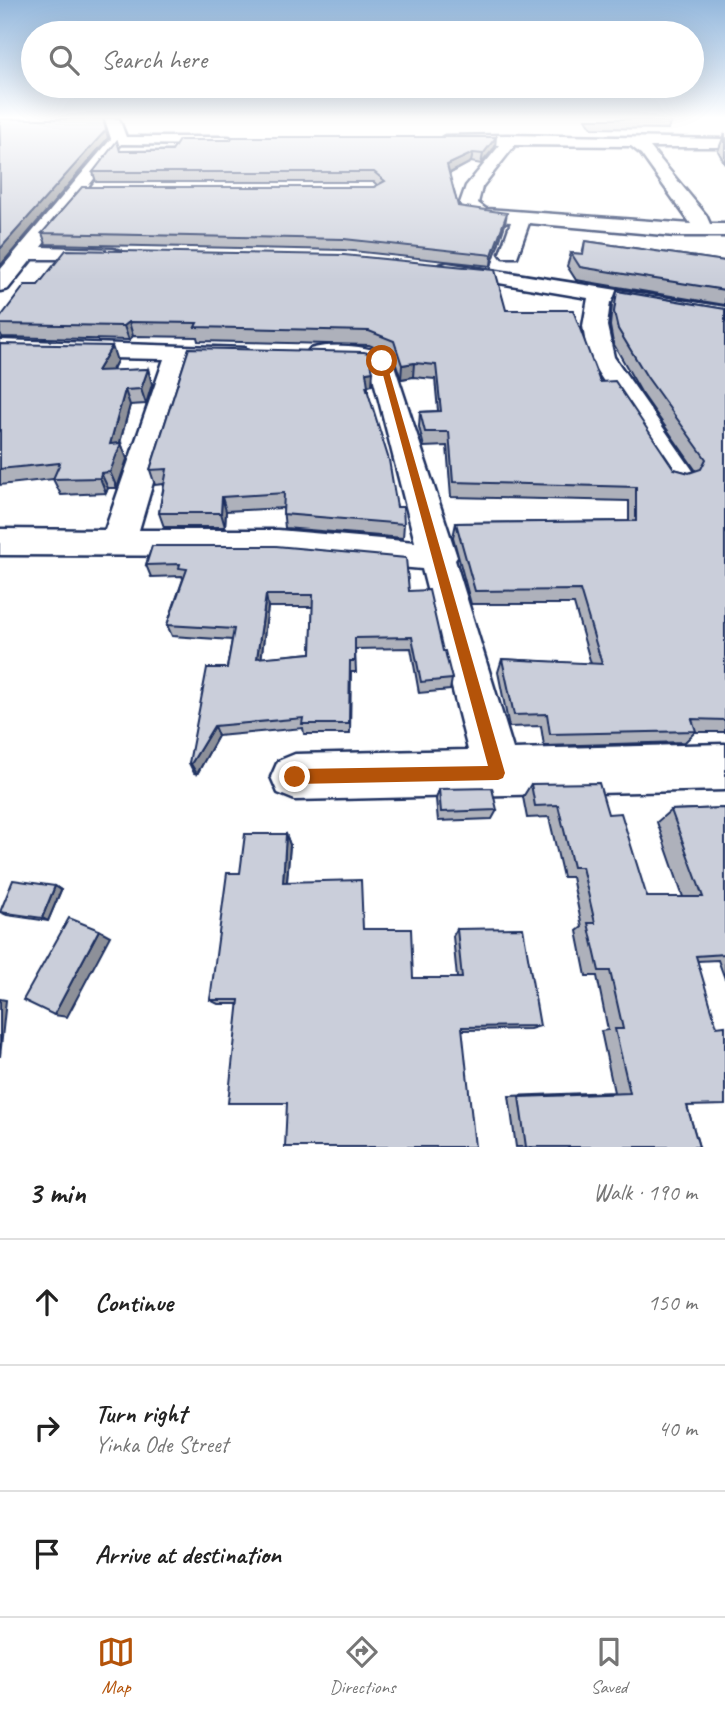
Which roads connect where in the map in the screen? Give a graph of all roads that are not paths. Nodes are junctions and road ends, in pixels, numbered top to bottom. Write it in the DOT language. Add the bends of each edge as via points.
graph roads {
  1 [pos="92,173"];
  2 [pos="485,173"];
  3 [pos="663,173"];
  4 [pos="682,173"];
  5 [pos="79,190"];
  6 [pos="106,190"];
  7 [pos="716,212"];
  8 [pos="522,218"];
  9 [pos="725,230"];
  10 [pos="702,231"];
  11 [pos="27,253"];
  12 [pos="510,253"];
  13 [pos="137,255"];
  14 [pos="431,269"];
  15 [pos="0,284"];
  16 [pos="600,292"];
  17 [pos="725,314"];
  18 [pos="0,348"];
  19 [pos="179,352"];
  20 [pos="680,475"];
  21 [pos="0,542"];
  22 [pos="118,542"];
  23 [pos="439,557"];
  24 [pos="725,766"];
  25 [pos="498,773"];
  26 [pos="295,777"];
  1 -- 5 [label="street"];
  2 -- 8 [label="street" via="474,186 471,208 482,214"];
  3 -- 10 [label="street" via="699,219"];
  4 -- 7 [label="street"];
  5 -- 6 [label="street"];
  5 -- 11 [label="street"];
  8 -- 10 [label="street"];
  8 -- 12 [label="street"];
  9 -- 10 [label="street"];
  11 -- 13 [label="street"];
  11 -- 15 [label="street"];
  14 -- 16 [label="street"];
  16 -- 17 [label="street"];
  16 -- 20 [label="street" via="594,326 601,357"];
  18 -- 19 [label="street"];
  19 -- 22 [label="street"];
  19 -- 23 [label="street" via="368,355 382,361"];
  21 -- 22 [label="street"];
  22 -- 23 [label="street" via="278,542"];
  23 -- 25 [label="street"];
  24 -- 25 [label="street"];
  25 -- 26 [label="street"];
}
